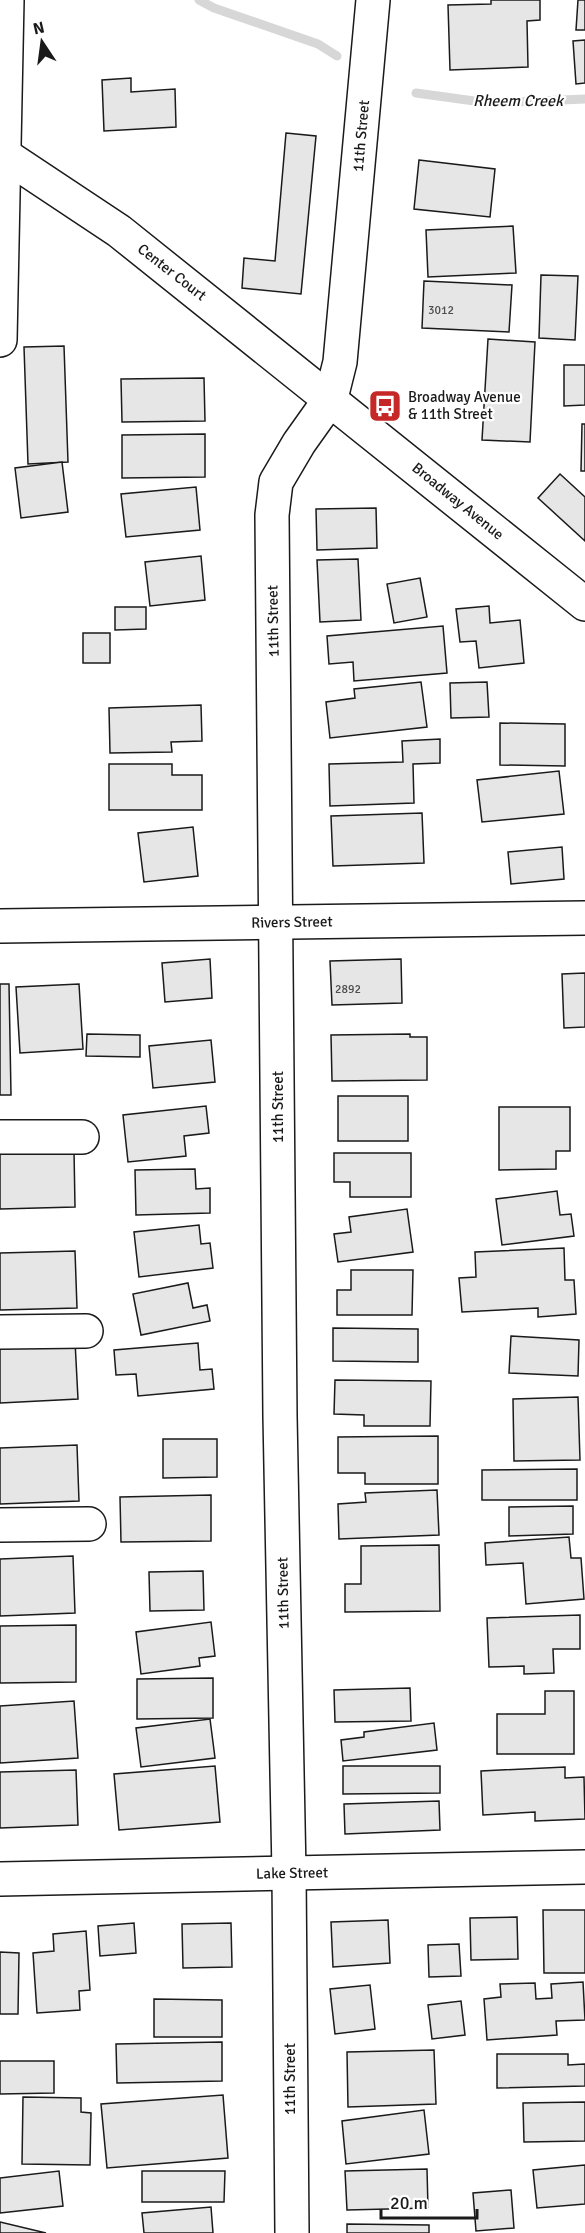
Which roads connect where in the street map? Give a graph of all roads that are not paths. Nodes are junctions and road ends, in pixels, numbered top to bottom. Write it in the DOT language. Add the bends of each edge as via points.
graph roads {
  1 [pos="7,0"];
  2 [pos="373,0"];
  3 [pos="6,156"];
  4 [pos="0,340"];
  5 [pos="331,398"];
  6 [pos="585,604"];
  7 [pos="585,918"];
  8 [pos="277,922"];
  9 [pos="0,926"];
  10 [pos="0,1137"];
  11 [pos="82,1137"];
  12 [pos="86,1331"];
  13 [pos="0,1332"];
  14 [pos="89,1524"];
  15 [pos="0,1525"];
  16 [pos="585,1867"];
  17 [pos="289,1873"];
  18 [pos="0,1879"];
  19 [pos="292,2233"];
  1 -- 3 [label="street"];
  2 -- 5 [label="street, 11th Street" via="340,362"];
  3 -- 4 [label="street"];
  3 -- 5 [label="street, Center Court" via="119,231"];
  5 -- 6 [label="street, Broadway Avenue"];
  5 -- 8 [label="street, 11th Street" via="298,443 276,483 272,515"];
  7 -- 8 [label="street, Rivers Street"];
  8 -- 9 [label="street, Rivers Street"];
  8 -- 17 [label="street, 11th Street"];
  10 -- 11 [label="street"];
  12 -- 13 [label="street"];
  14 -- 15 [label="street"];
  16 -- 17 [label="street, Lake Street"];
  17 -- 18 [label="street, Lake Street"];
  17 -- 19 [label="street, 11th Street"];
}
